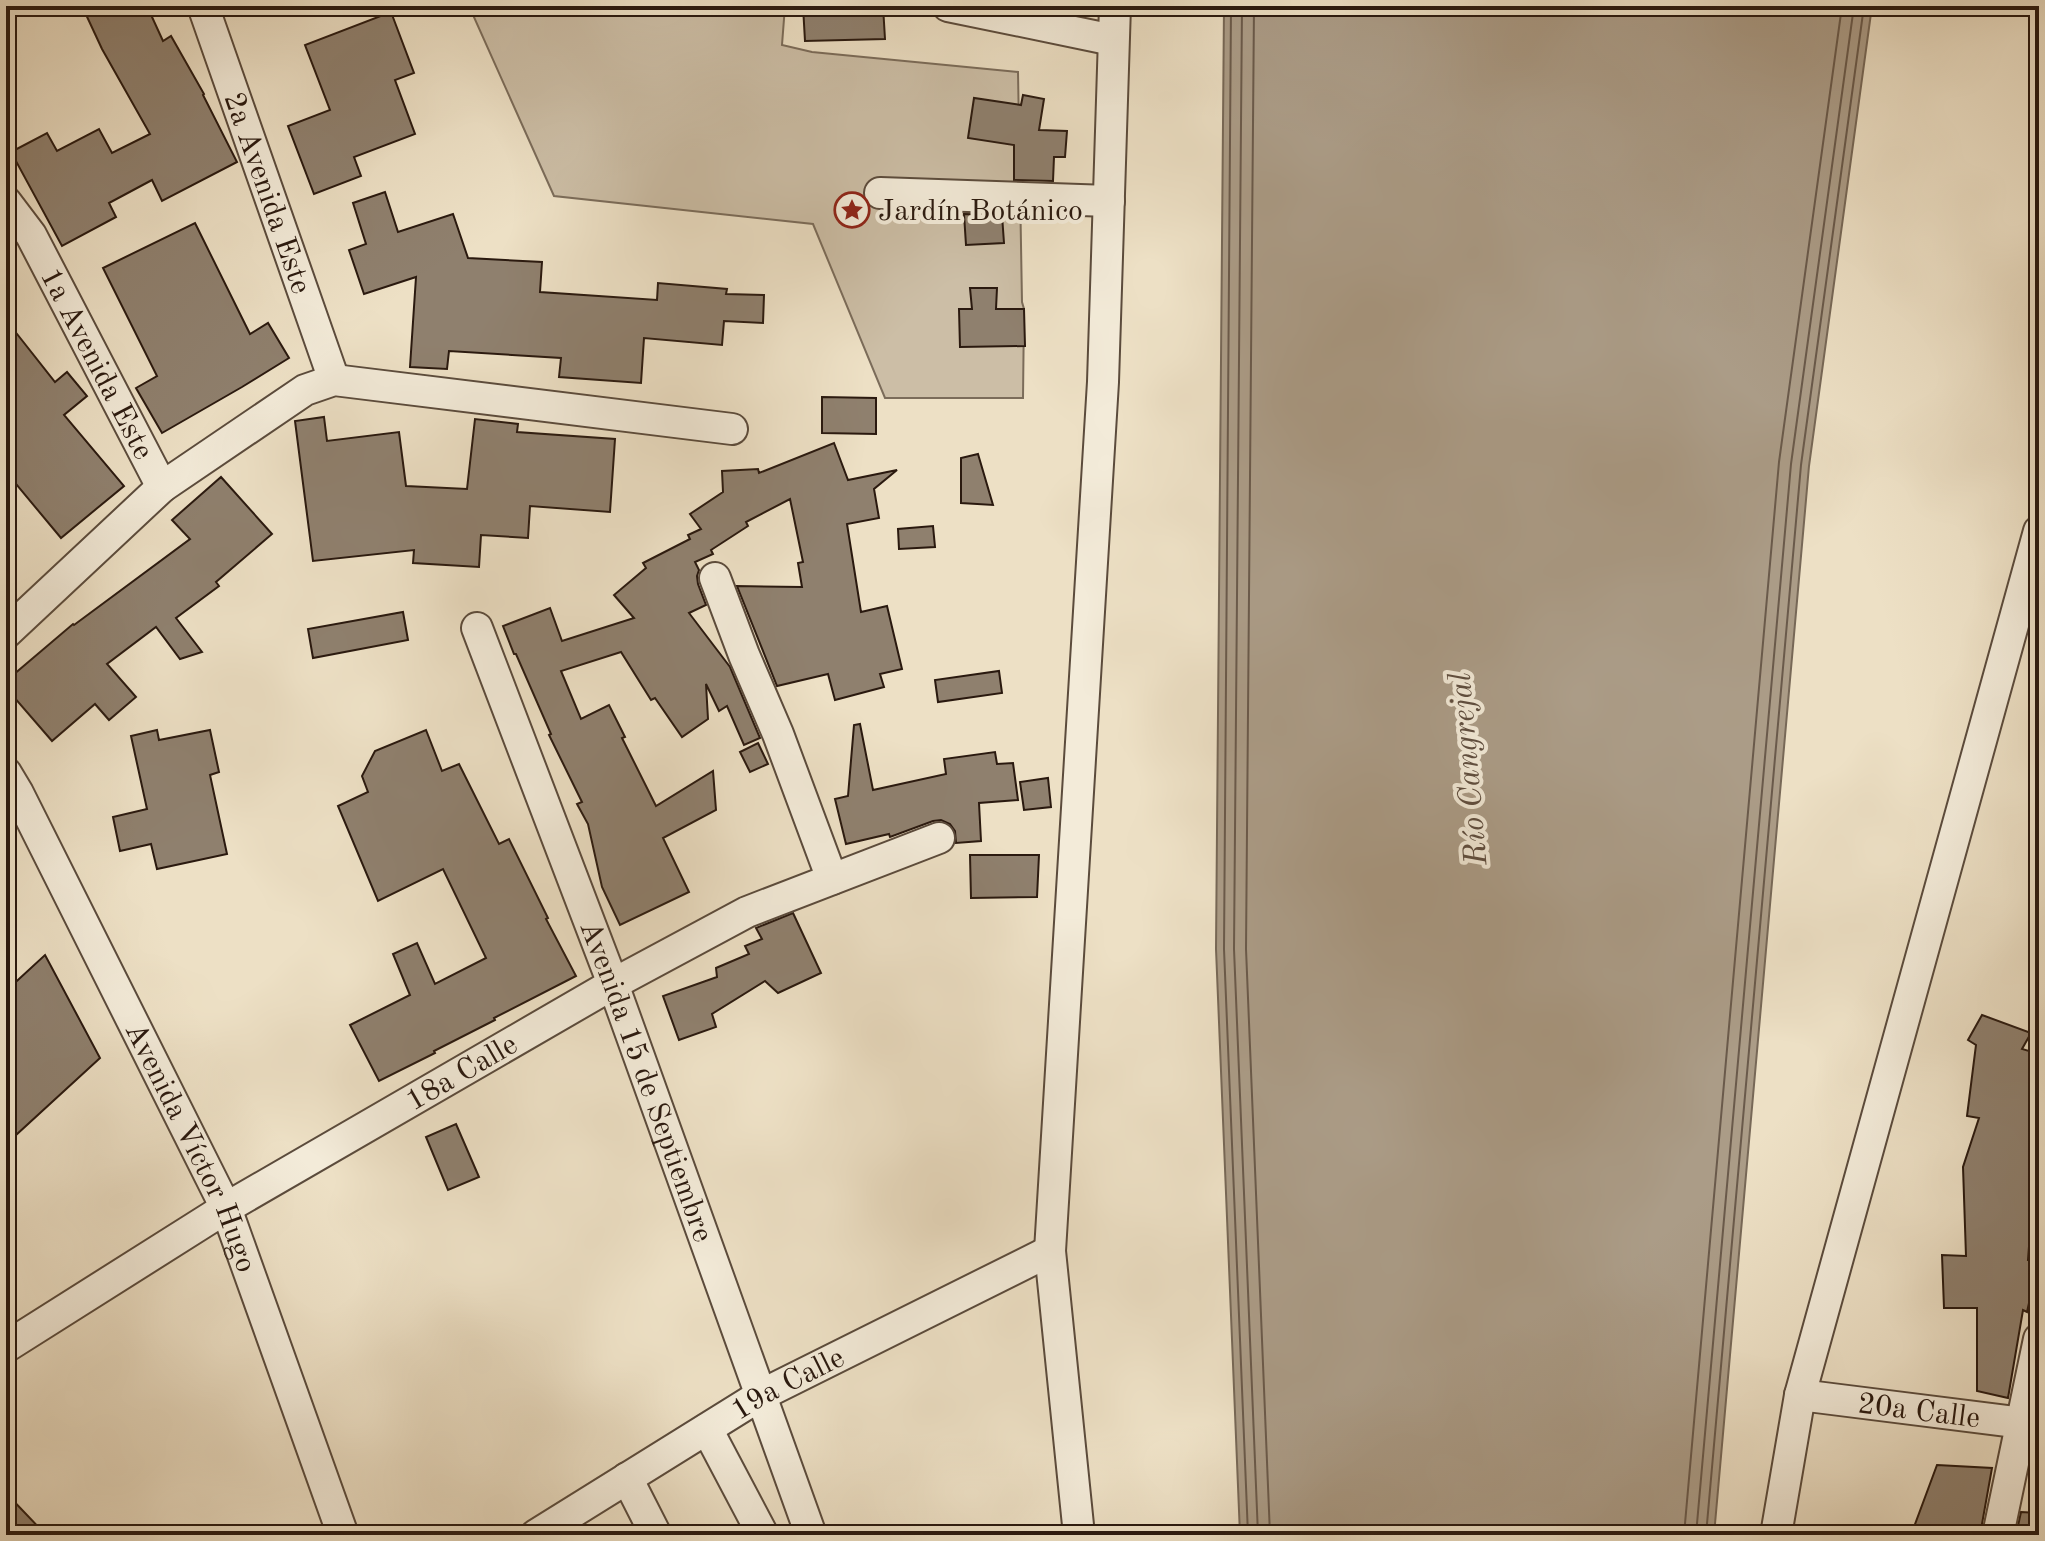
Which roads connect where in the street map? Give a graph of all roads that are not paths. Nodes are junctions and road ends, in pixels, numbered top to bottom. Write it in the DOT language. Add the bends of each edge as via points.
graph roads {
  1 [pos="203,6"];
  2 [pos="948,6"];
  3 [pos="1115,6"];
  4 [pos="1113,40"];
  5 [pos="880,193"];
  6 [pos="1109,201"];
  7 [pos="6,202"];
  8 [pos="334,380"];
  9 [pos="732,429"];
  10 [pos="162,487"];
  11 [pos="2039,531"];
  12 [pos="715,578"];
  13 [pos="477,628"];
  14 [pos="6,633"];
  15 [pos="6,773"];
  16 [pos="939,838"];
  17 [pos="832,879"];
  18 [pos="613,984"];
  19 [pos="226,1208"];
  20 [pos="1050,1251"];
  21 [pos="2039,1339"];
  22 [pos="6,1347"];
  23 [pos="761,1395"];
  24 [pos="1800,1395"];
  25 [pos="2030,1424"];
  26 [pos="707,1429"];
  27 [pos="627,1478"];
  28 [pos="343,1535"];
  29 [pos="536,1535"];
  30 [pos="656,1535"];
  31 [pos="763,1535"];
  32 [pos="811,1535"];
  33 [pos="1079,1535"];
  34 [pos="1776,1535"];
  35 [pos="1998,1535"];
  1 -- 8 [label="street, 2a Avenida Este"];
  2 -- 4 [label="street"];
  3 -- 4 [label="street"];
  4 -- 6 [label="street"];
  5 -- 6 [label="street"];
  6 -- 20 [label="street" via="1103,382"];
  7 -- 10 [label="street, 1a Avenida Este" via="31,235"];
  8 -- 9 [label="street"];
  8 -- 10 [label="street" via="305,390"];
  10 -- 14 [label="street"];
  11 -- 24 [label="street"];
  12 -- 17 [label="street"];
  13 -- 18 [label="street, Avenida 15 de Septiembre"];
  15 -- 19 [label="street, Avenida Víctor Hugo"];
  16 -- 17 [label="street, 18a Calle"];
  17 -- 18 [label="street, 18a Calle" via="747,912"];
  18 -- 19 [label="street, 18a Calle"];
  18 -- 23 [label="street, Avenida 15 de Septiembre"];
  19 -- 22 [label="street, 18a Calle"];
  19 -- 28 [label="street, Avenida Víctor Hugo"];
  20 -- 23 [label="street, 19a Calle"];
  20 -- 33 [label="street"];
  21 -- 25 [label="street"];
  23 -- 26 [label="street, 19a Calle"];
  23 -- 32 [label="street, Avenida 15 de Septiembre"];
  24 -- 25 [label="street, 20a Calle"];
  24 -- 34 [label="street"];
  25 -- 35 [label="street"];
  26 -- 27 [label="street, 19a Calle"];
  26 -- 31 [label="street"];
  27 -- 29 [label="street, 19a Calle"];
  27 -- 30 [label="street"];
}
